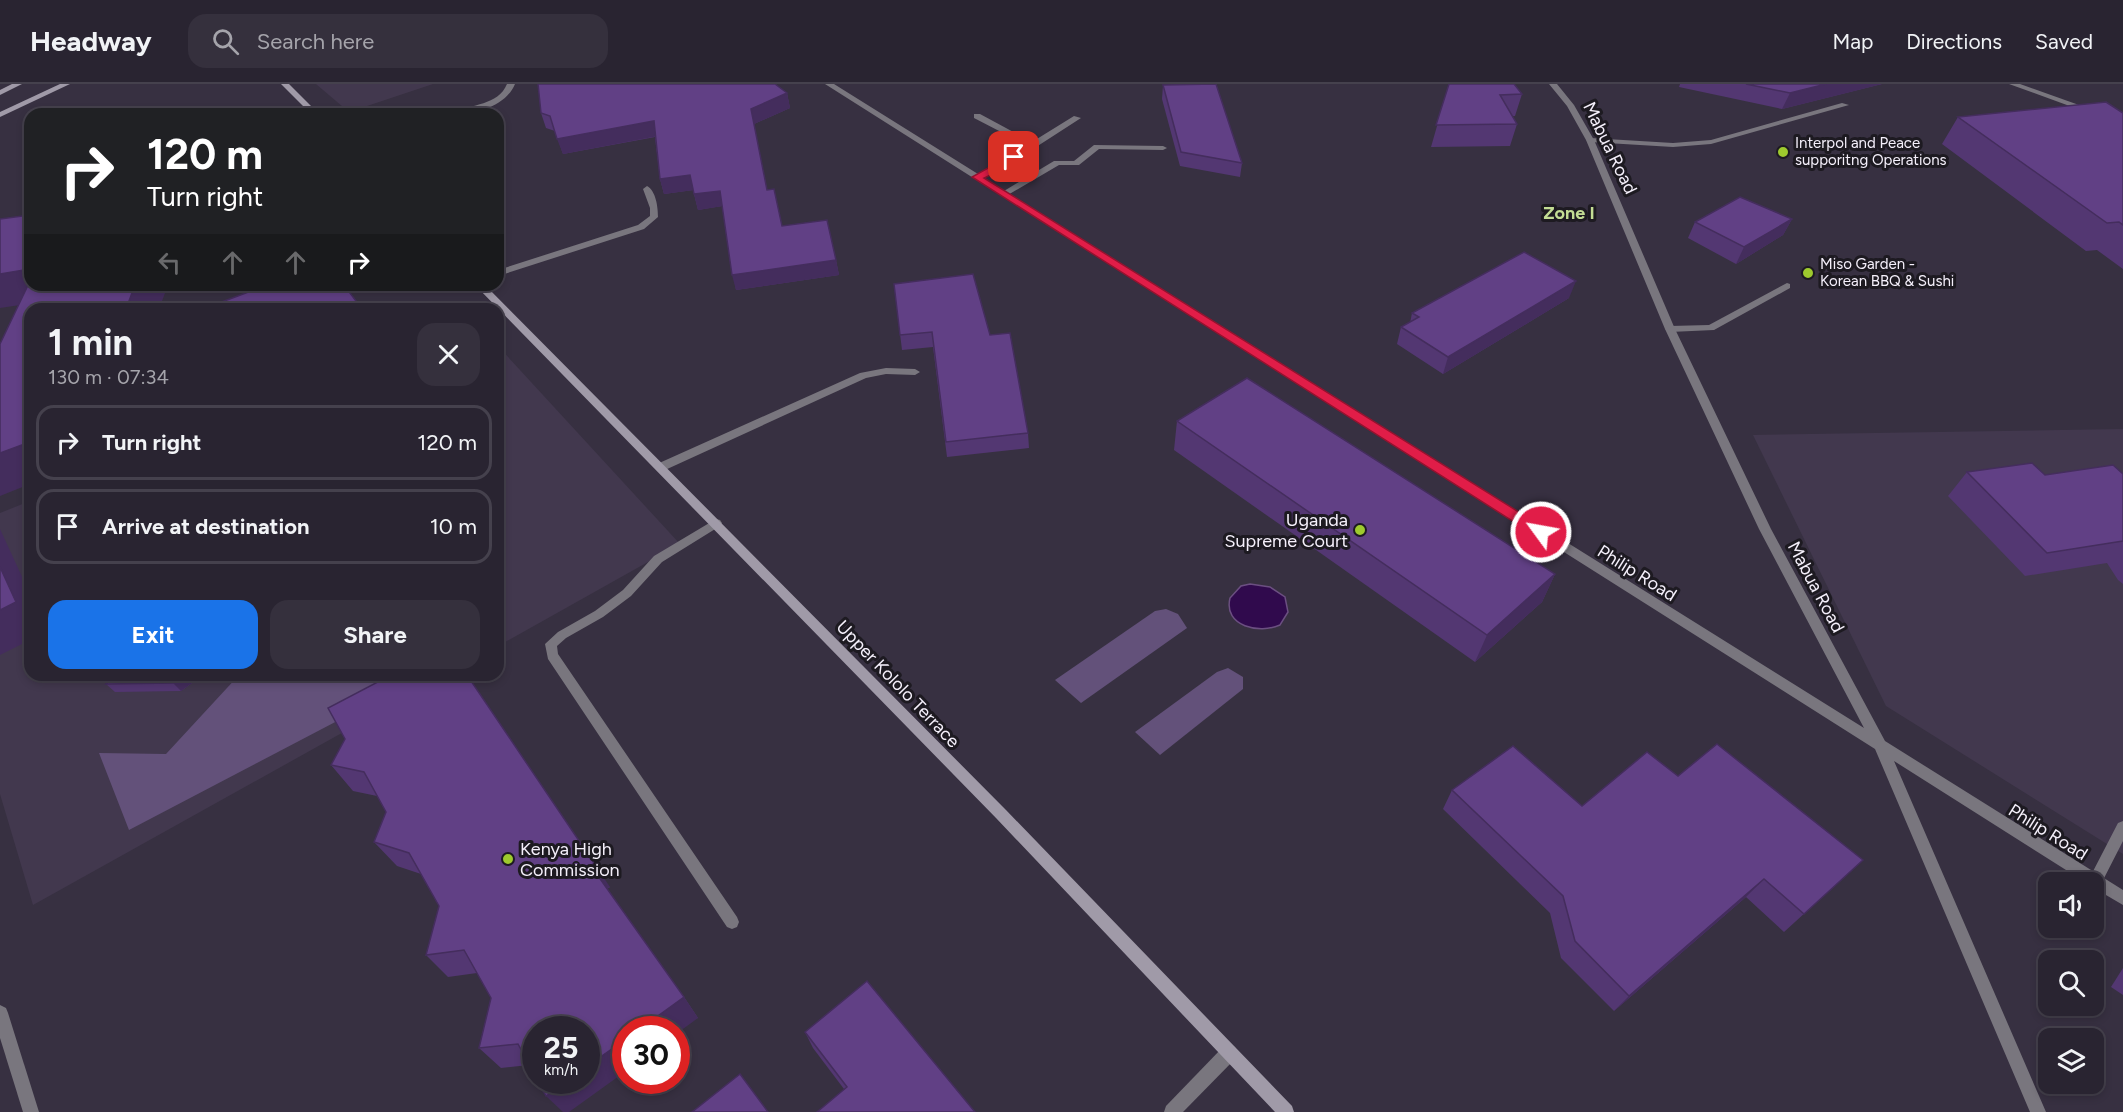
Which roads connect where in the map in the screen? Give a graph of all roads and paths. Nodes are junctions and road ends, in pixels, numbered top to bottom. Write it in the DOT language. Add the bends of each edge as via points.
graph roads {
  1 [pos="18,84"];
  2 [pos="66,84"];
  3 [pos="285,84"];
  4 [pos="511,84"];
  5 [pos="829,84"];
  6 [pos="1553,84"];
  7 [pos="2013,84"];
  8 [pos="0,93"];
  9 [pos="1845,105"];
  10 [pos="309,108"];
  11 [pos="474,108"];
  12 [pos="2101,114"];
  13 [pos="0,115"];
  14 [pos="977,116"];
  15 [pos="1077,118"];
  16 [pos="1590,140"];
  17 [pos="1032,145"];
  18 [pos="1163,148"];
  19 [pos="977,177"];
  20 [pos="647,189"];
  21 [pos="1003,194"];
  22 [pos="504,271"];
  23 [pos="1787,286"];
  24 [pos="486,291"];
  25 [pos="498,303"];
  26 [pos="504,309"];
  27 [pos="1670,329"];
  28 [pos="915,372"];
  29 [pos="661,468"];
  30 [pos="716,523"];
  31 [pos="1880,745"];
  32 [pos="2123,827"];
  33 [pos="2081,872"];
  34 [pos="2100,872"];
  35 [pos="2104,886"];
  36 [pos="2123,898"];
  37 [pos="732,922"];
  38 [pos="0,1013"];
  39 [pos="1230,1053"];
  40 [pos="31,1112"];
  41 [pos="1172,1112"];
  42 [pos="1286,1112"];
  43 [pos="2038,1112"];
  1 -- 8 [label="main road"];
  2 -- 13 [label="main road"];
  3 -- 10 [label="main road"];
  4 -- 11 [label="street" via="497,99"];
  5 -- 19 [label="street, Philip Road"];
  6 -- 16 [label="street, Mabua Road"];
  7 -- 12 [label="street"];
  9 -- 16 [label="street" via="1712,142 1673,145"];
  14 -- 17 [label="street"];
  15 -- 17 [label="street"];
  16 -- 27 [label="street, Mabua Road"];
  17 -- 19 [label="street"];
  18 -- 21 [label="street" via="1097,147 1076,163 1056,163"];
  19 -- 21 [label="street, Philip Road"];
  20 -- 22 [label="street" via="654,217 641,227"];
  21 -- 31 [label="street, Philip Road"];
  23 -- 27 [label="street" via="1711,328"];
  24 -- 25 [label="main road, Upper Kololo Terrace"];
  26 -- 29 [label="main road, Upper Kololo Terrace"];
  27 -- 31 [label="street, Mabua Road" via="1765,529"];
  28 -- 29 [label="street" via="864,375"];
  29 -- 30 [label="main road, Upper Kololo Terrace"];
  30 -- 37 [label="street" via="658,559 627,593 551,644 552,655"];
  30 -- 39 [label="main road, Upper Kololo Terrace"];
  31 -- 33 [label="street, Philip Road"];
  31 -- 43 [label="street, Mabua Road"];
  32 -- 34 [label="street"];
  35 -- 36 [label="street, Philip Road"];
  38 -- 40 [label="street"];
  39 -- 41 [label="street"];
  39 -- 42 [label="main road, Upper Kololo Terrace"];
}
